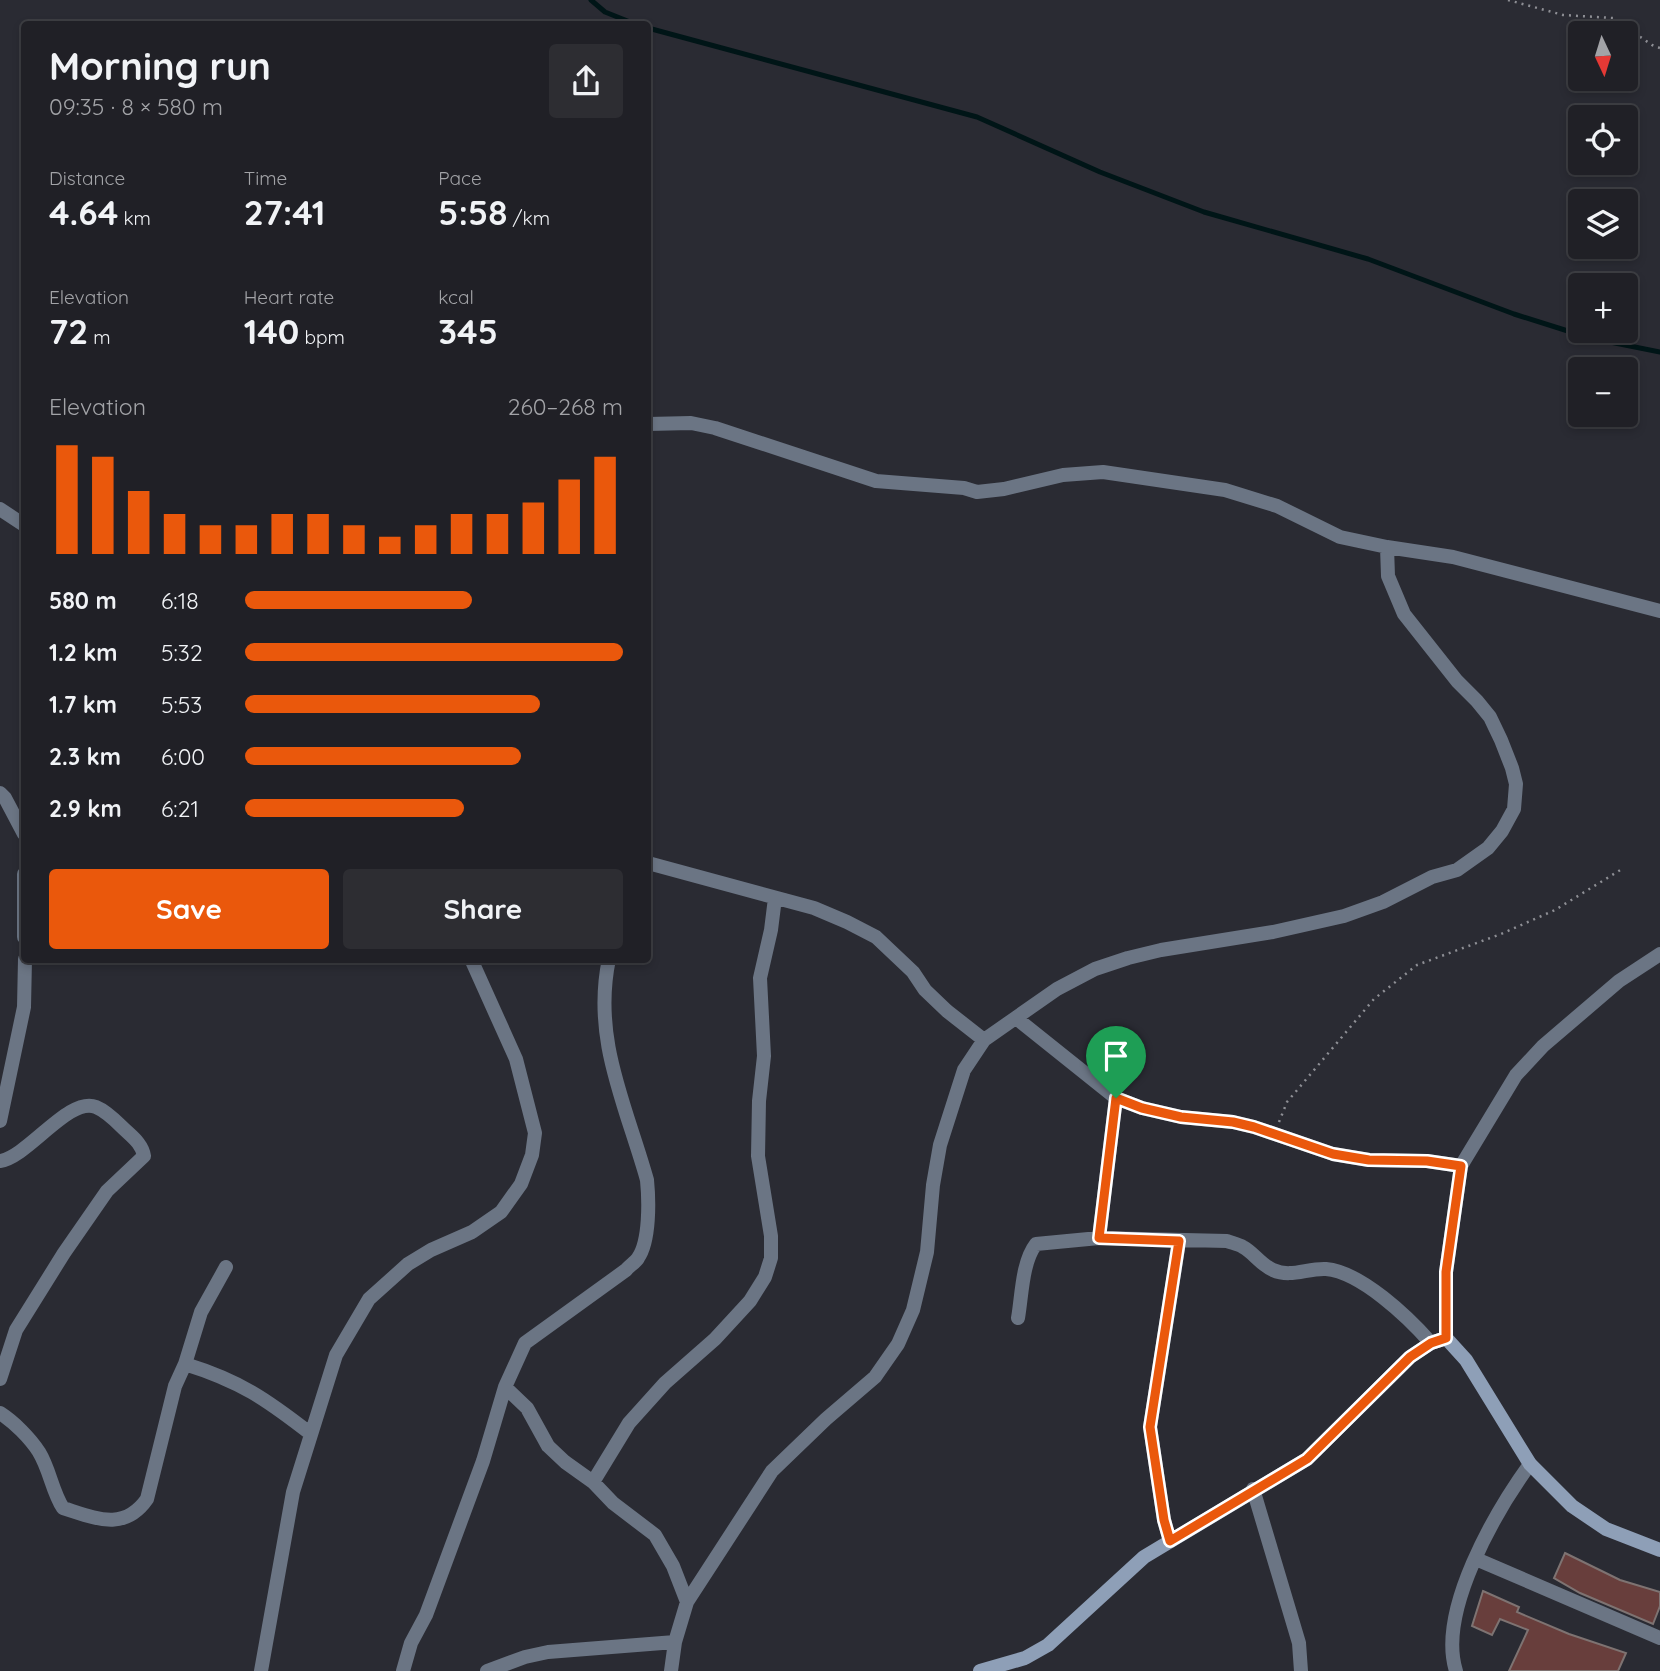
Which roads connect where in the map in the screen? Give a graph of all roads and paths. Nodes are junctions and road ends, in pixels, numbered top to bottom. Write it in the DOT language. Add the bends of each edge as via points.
graph roads {
  1 [pos="1508,0"];
  2 [pos="1660,48"];
  3 [pos="651,424"];
  4 [pos="0,509"];
  5 [pos="21,523"];
  6 [pos="1387,547"];
  7 [pos="1660,611"];
  8 [pos="0,793"];
  9 [pos="21,828"];
  10 [pos="651,864"];
  11 [pos="1622,869"];
  12 [pos="775,898"];
  13 [pos="1660,954"];
  14 [pos="25,963"];
  15 [pos="473,963"];
  16 [pos="608,963"];
  17 [pos="1016,1018"];
  18 [pos="984,1040"];
  19 [pos="1116,1098"];
  20 [pos="0,1121"];
  21 [pos="1273,1134"];
  22 [pos="0,1161"];
  23 [pos="1461,1166"];
  24 [pos="1099,1238"];
  25 [pos="1179,1241"];
  26 [pos="226,1267"];
  27 [pos="1018,1318"];
  28 [pos="1446,1338"];
  29 [pos="1431,1343"];
  30 [pos="185,1364"];
  31 [pos="0,1379"];
  32 [pos="505,1387"];
  33 [pos="0,1413"];
  34 [pos="311,1434"];
  35 [pos="1530,1464"];
  36 [pos="593,1482"];
  37 [pos="1253,1489"];
  38 [pos="1170,1541"];
  39 [pos="1660,1550"];
  40 [pos="1476,1559"];
  41 [pos="687,1602"];
  42 [pos="1660,1638"];
  43 [pos="675,1643"];
  44 [pos="261,1671"];
  45 [pos="402,1671"];
  46 [pos="488,1671"];
  47 [pos="671,1671"];
  48 [pos="981,1671"];
  49 [pos="1301,1671"];
  50 [pos="1456,1671"];
  1 -- 2 [label="path" via="1563,15 1613,18"];
  3 -- 6 [label="street" via="715,428 876,481 977,492 1103,472 1225,490 1277,506 1340,537"];
  4 -- 5 [label="street"];
  6 -- 7 [label="street" via="1453,556"];
  6 -- 17 [label="street" via="1388,576 1404,614 1484,709 1502,740 1516,784 1514,809 1502,831 1488,848 1457,870 1382,902 1273,932 1128,958 1095,969"];
  8 -- 9 [label="street"];
  10 -- 12 [label="street"];
  11 -- 21 [label="path" via="1555,910 1417,965 1374,999 1287,1102"];
  12 -- 18 [label="street" via="814,908 877,937 925,990"];
  12 -- 36 [label="street" via="760,978 764,1056 758,1156 771,1236 768,1268 750,1301 629,1423"];
  13 -- 23 [label="street" via="1619,981 1543,1046 1516,1075"];
  14 -- 20 [label="street" via="24,1007"];
  15 -- 34 [label="street" via="516,1059 535,1133 532,1155 521,1184 502,1212 408,1264 369,1299 336,1354"];
  16 -- 32 [label="street" via="603,986 607,1045 647,1180 644,1241 638,1258 626,1270 525,1343"];
  17 -- 18 [label="street"];
  17 -- 19 [label="street"];
  18 -- 41 [label="street" via="964,1070 940,1145 927,1252 913,1310 898,1344 875,1377 772,1471"];
  19 -- 21 [label="street" via="1181,1117 1233,1122"];
  19 -- 24 [label="street"];
  21 -- 23 [label="street" via="1333,1154"];
  22 -- 31 [label="street" via="88,1105 113,1118 145,1156 107,1191 64,1253 16,1330"];
  23 -- 28 [label="street" via="1446,1272"];
  24 -- 25 [label="street"];
  24 -- 27 [label="street" via="1036,1244"];
  25 -- 29 [label="street" via="1227,1241 1245,1247 1273,1270 1295,1274 1328,1269 1352,1277 1406,1315"];
  25 -- 38 [label="street" via="1150,1427"];
  26 -- 30 [label="street" via="201,1312"];
  28 -- 29 [label="main road"];
  28 -- 35 [label="main road" via="1466,1360"];
  29 -- 37 [label="main road" via="1410,1357 1307,1459"];
  30 -- 33 [label="street" via="175,1386 146,1499 128,1518 109,1520 63,1508 39,1452"];
  30 -- 34 [label="street" via="259,1394"];
  32 -- 36 [label="street" via="527,1408 548,1446"];
  32 -- 45 [label="street" via="483,1461"];
  34 -- 44 [label="street" via="293,1492"];
  35 -- 39 [label="main road" via="1572,1506 1606,1529"];
  35 -- 40 [label="street" via="1496,1515"];
  36 -- 41 [label="street" via="655,1535"];
  37 -- 38 [label="main road"];
  37 -- 49 [label="street" via="1299,1643"];
  38 -- 48 [label="main road" via="1144,1557 1038,1653"];
  40 -- 42 [label="street"];
  40 -- 50 [label="street" via="1454,1629"];
  41 -- 43 [label="street"];
  43 -- 46 [label="street" via="548,1652"];
  43 -- 47 [label="street"];
}
